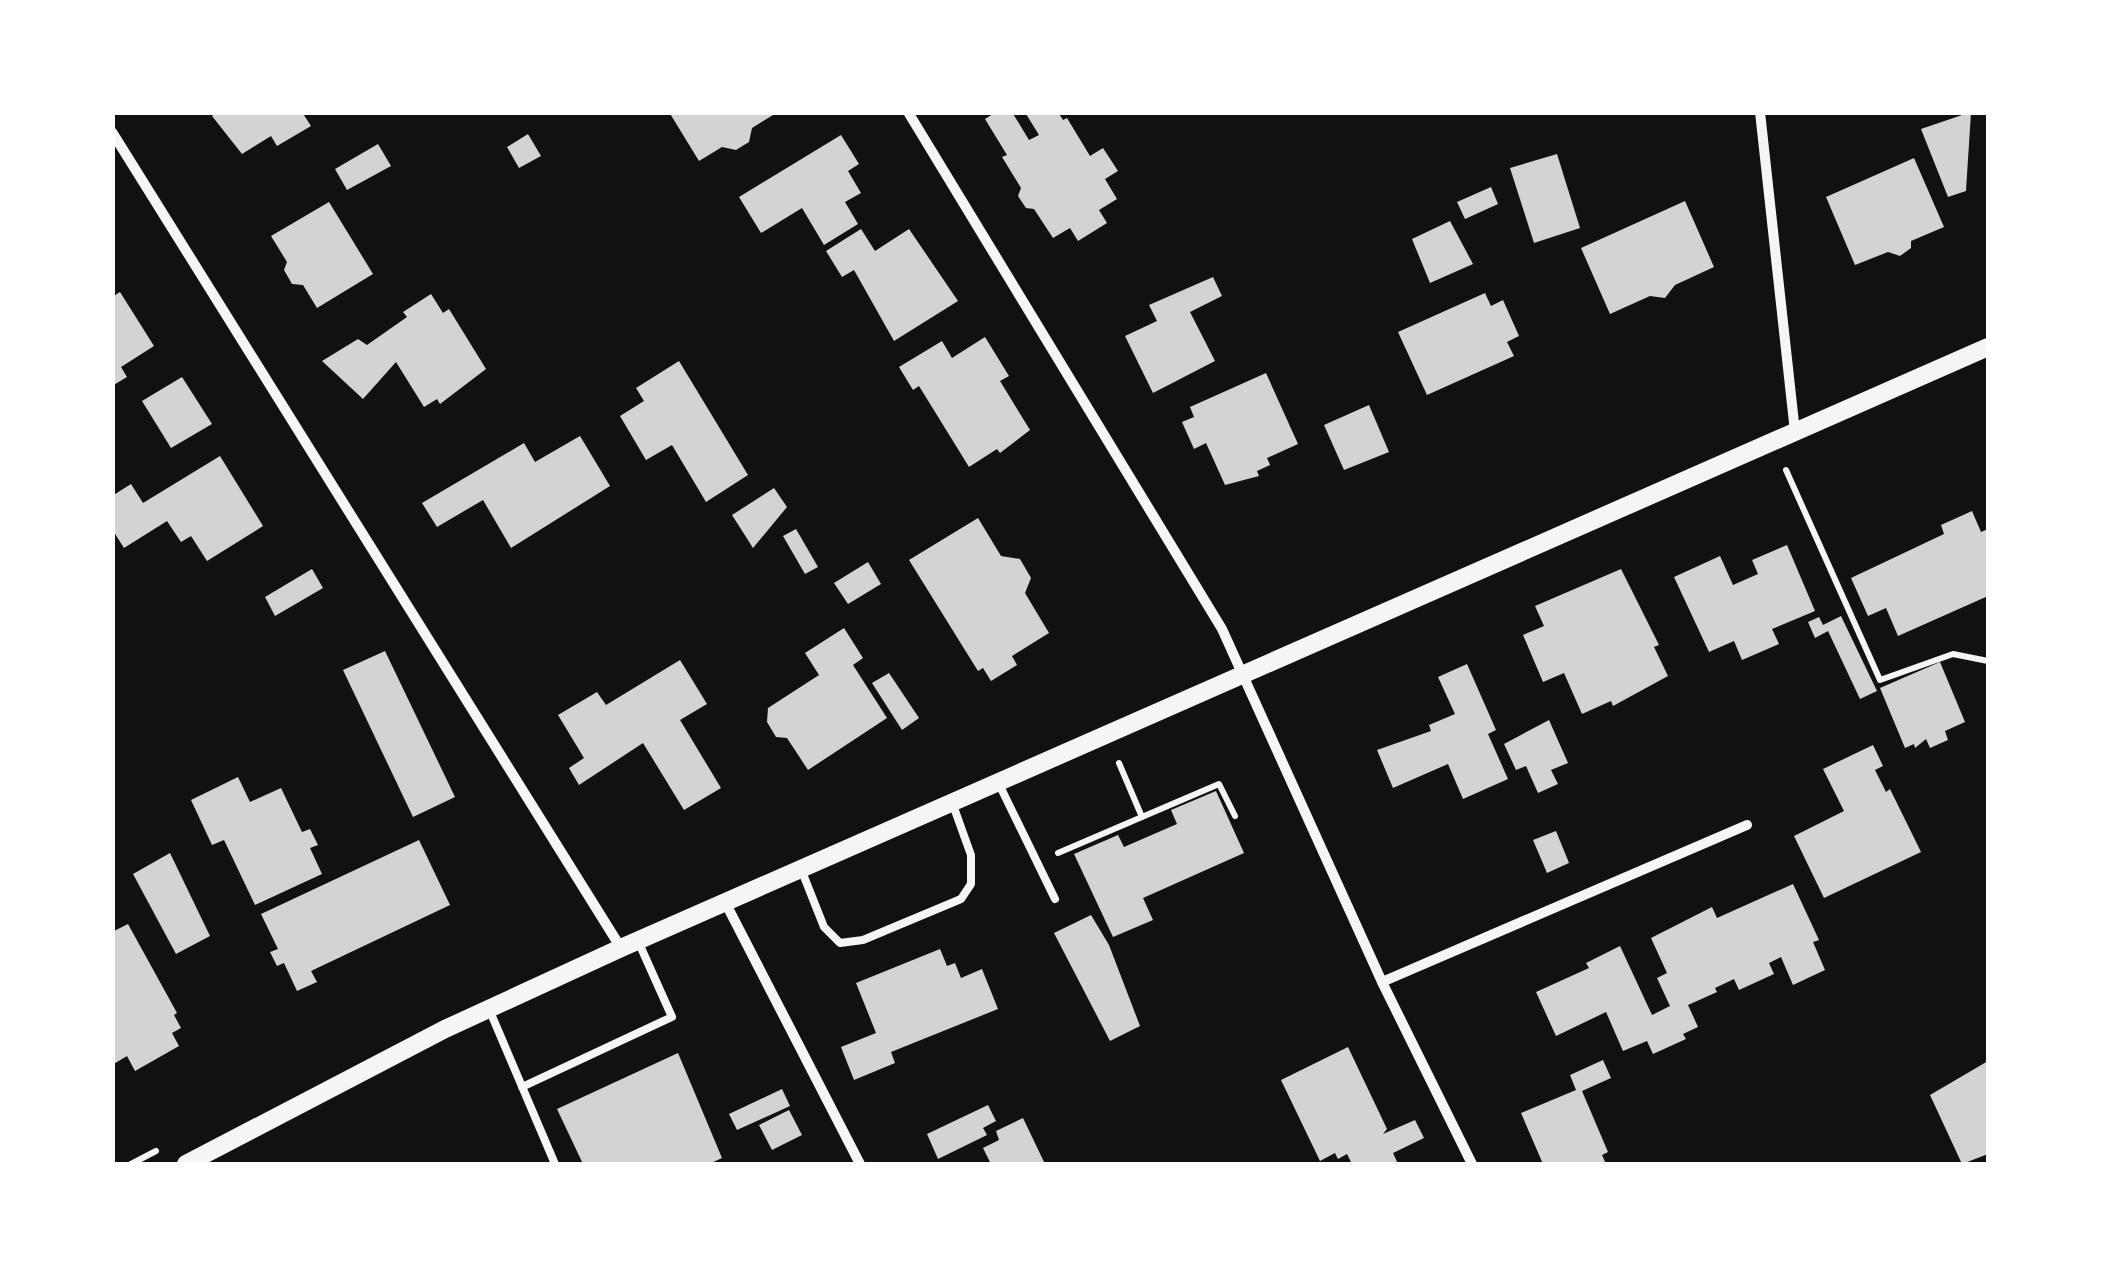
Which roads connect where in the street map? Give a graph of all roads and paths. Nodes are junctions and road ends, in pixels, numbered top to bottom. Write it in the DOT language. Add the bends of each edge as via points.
graph roads {
  1 [pos="1760,112"];
  2 [pos="909,113"];
  3 [pos="112,132"];
  4 [pos="1988,347"];
  5 [pos="1796,432"];
  6 [pos="1783,463"];
  7 [pos="1988,661"];
  8 [pos="1242,675"];
  9 [pos="1117,758"];
  10 [pos="998,782"];
  11 [pos="951,803"];
  12 [pos="1234,816"];
  13 [pos="1142,817"];
  14 [pos="1747,824"];
  15 [pos="1038,862"];
  16 [pos="801,868"];
  17 [pos="1055,899"];
  18 [pos="725,902"];
  19 [pos="629,944"];
  20 [pos="1382,982"];
  21 [pos="489,1008"];
  22 [pos="522,1087"];
  23 [pos="186,1164"];
  24 [pos="556,1164"];
  25 [pos="860,1164"];
  26 [pos="1472,1164"];
  1 -- 5 [label="street"];
  2 -- 8 [label="street" via="1222,629"];
  3 -- 19 [label="street"];
  4 -- 5 [label="street"];
  5 -- 8 [label="street"];
  6 -- 7 [label="path" via="1880,680 1953,654"];
  8 -- 10 [label="street"];
  8 -- 20 [label="street"];
  9 -- 13 [label="path"];
  10 -- 11 [label="street"];
  10 -- 15 [label="lane"];
  11 -- 16 [label="street"];
  11 -- 16 [label="lane" via="971,854 971,884 961,900 864,940 840,943 824,927"];
  12 -- 13 [label="path" via="1219,784"];
  13 -- 15 [label="path"];
  14 -- 20 [label="street"];
  15 -- 17 [label="lane"];
  16 -- 18 [label="street"];
  18 -- 19 [label="street"];
  18 -- 25 [label="street"];
  19 -- 21 [label="street"];
  19 -- 22 [label="lane" via="672,1017"];
  20 -- 26 [label="street"];
  21 -- 22 [label="lane"];
  21 -- 23 [label="street"];
  22 -- 24 [label="lane"];
}
